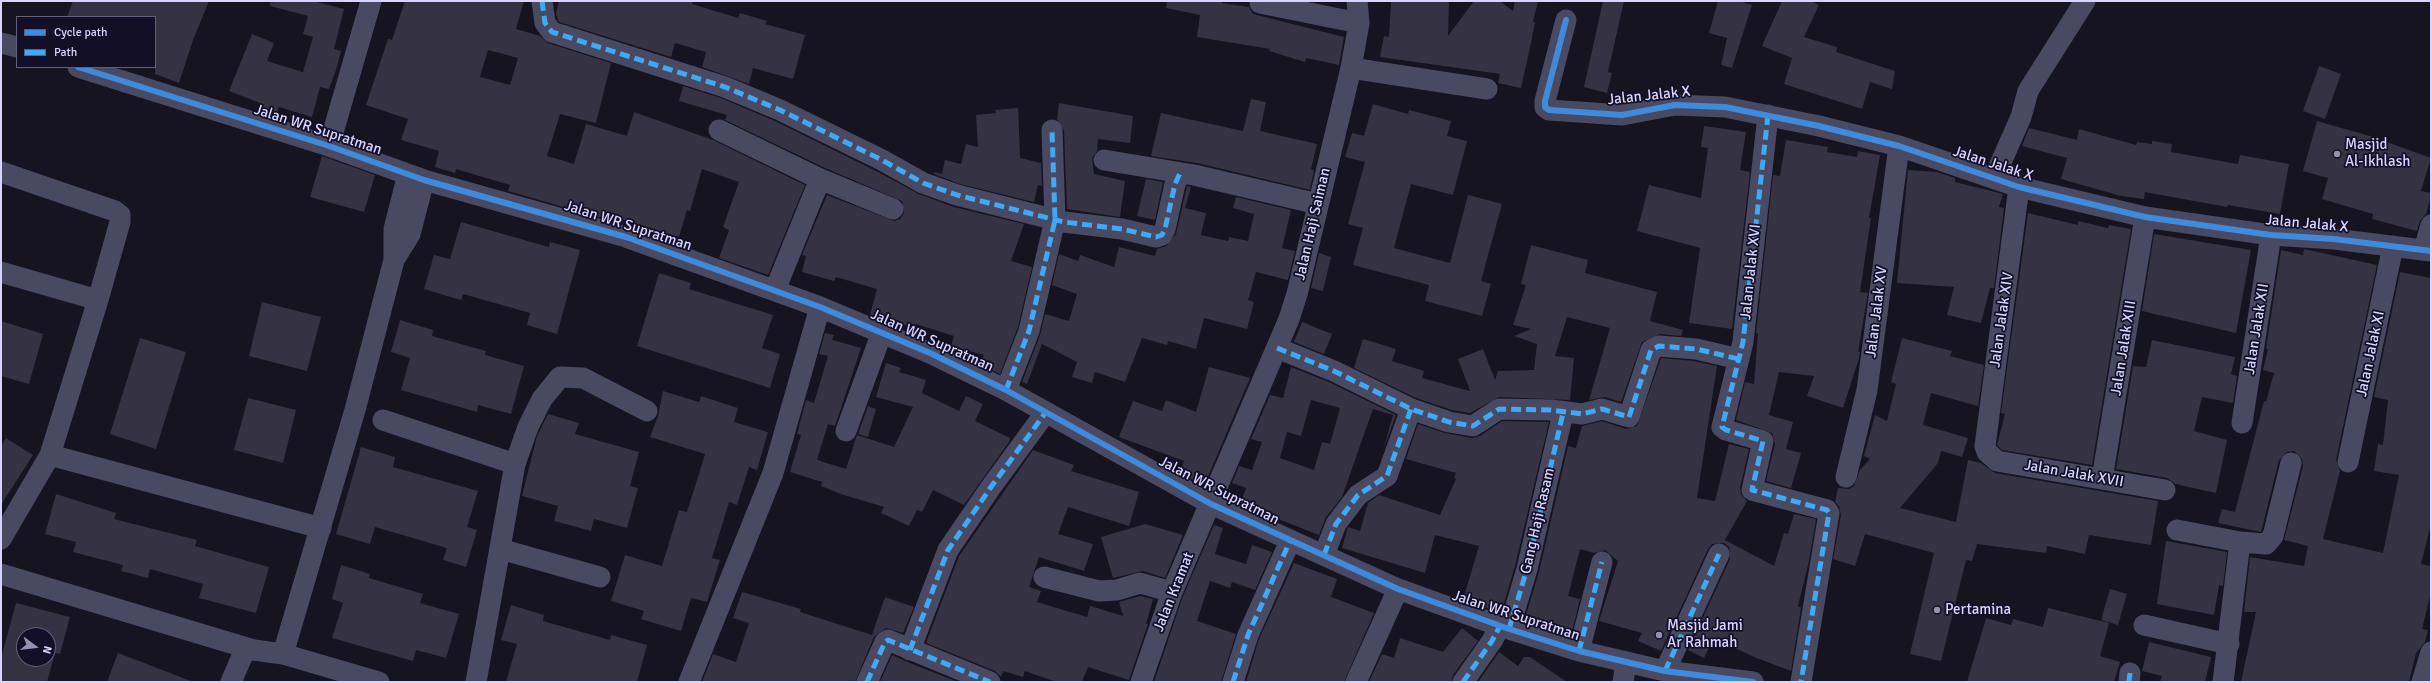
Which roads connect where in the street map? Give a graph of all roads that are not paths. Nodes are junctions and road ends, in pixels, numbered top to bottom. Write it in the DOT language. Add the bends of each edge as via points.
graph roads {
  1 [pos="371,1"];
  2 [pos="542,1"];
  3 [pos="1357,1"];
  4 [pos="2085,1"];
  5 [pos="1260,3"];
  6 [pos="1566,20"];
  7 [pos="1359,23"];
  8 [pos="1,43"];
  9 [pos="16,48"];
  10 [pos="81,68"];
  11 [pos="1351,68"];
  12 [pos="1487,89"];
  13 [pos="1768,115"];
  14 [pos="718,130"];
  15 [pos="1052,130"];
  16 [pos="329,146"];
  17 [pos="1899,146"];
  18 [pos="1104,160"];
  19 [pos="1,172"];
  20 [pos="1180,173"];
  21 [pos="416,177"];
  22 [pos="1994,178"];
  23 [pos="820,179"];
  24 [pos="2019,187"];
  25 [pos="1318,204"];
  26 [pos="893,209"];
  27 [pos="2145,217"];
  28 [pos="1055,220"];
  29 [pos="2431,225"];
  30 [pos="2271,235"];
  31 [pos="2393,246"];
  32 [pos="2427,251"];
  33 [pos="1,272"];
  34 [pos="775,290"];
  35 [pos="98,300"];
  36 [pos="820,307"];
  37 [pos="882,332"];
  38 [pos="1276,348"];
  39 [pos="1739,359"];
  40 [pos="1006,390"];
  41 [pos="1411,409"];
  42 [pos="647,411"];
  43 [pos="1046,412"];
  44 [pos="1563,412"];
  45 [pos="383,420"];
  46 [pos="2242,423"];
  47 [pos="846,430"];
  48 [pos="1987,452"];
  49 [pos="50,455"];
  50 [pos="2348,462"];
  51 [pos="2291,463"];
  52 [pos="515,464"];
  53 [pos="1846,477"];
  54 [pos="2102,479"];
  55 [pos="2165,490"];
  56 [pos="1211,504"];
  57 [pos="321,528"];
  58 [pos="2177,530"];
  59 [pos="1,538"];
  60 [pos="1290,542"];
  61 [pos="2240,542"];
  62 [pos="500,549"];
  63 [pos="1719,554"];
  64 [pos="1324,555"];
  65 [pos="1602,562"];
  66 [pos="1,574"];
  67 [pos="600,576"];
  68 [pos="1044,577"];
  69 [pos="1398,589"];
  70 [pos="1172,592"];
  71 [pos="2144,625"];
  72 [pos="1505,628"];
  73 [pos="2229,644"];
  74 [pos="254,650"];
  75 [pos="910,650"];
  76 [pos="1579,651"];
  77 [pos="2431,652"];
  78 [pos="284,654"];
  79 [pos="1626,662"];
  80 [pos="1666,671"];
  81 [pos="1718,680"];
  82 [pos="231,682"];
  83 [pos="379,682"];
  84 [pos="476,682"];
  85 [pos="689,682"];
  86 [pos="867,682"];
  87 [pos="990,682"];
  88 [pos="1141,682"];
  89 [pos="1233,682"];
  90 [pos="1356,682"];
  91 [pos="1462,682"];
  92 [pos="1623,682"];
  93 [pos="1753,682"];
  94 [pos="1801,682"];
  95 [pos="2223,682"];
  96 [pos="2422,682"];
  1 -- 16 [label="street"];
  2 -- 28 [label="street" via="545,23 552,32 725,87 882,160 923,183 957,195"];
  3 -- 7 [label="street, Jalan Haji Saiman"];
  4 -- 22 [label="street" via="2028,91 2021,117"];
  5 -- 7 [label="street"];
  6 -- 13 [label="street, Jalan Jalak X" via="1545,102 1545,107 1549,110 1622,115 1675,105 1697,104"];
  7 -- 11 [label="street, Jalan Haji Saiman"];
  8 -- 9 [label="street"];
  10 -- 16 [label="street, Jalan WR Supratman"];
  11 -- 12 [label="street"];
  11 -- 25 [label="street, Jalan Haji Saiman"];
  13 -- 17 [label="street, Jalan Jalak X"];
  13 -- 39 [label="street, Jalan Jalak XVI"];
  14 -- 23 [label="street"];
  15 -- 28 [label="street"];
  16 -- 21 [label="street, Jalan WR Supratman"];
  17 -- 22 [label="street, Jalan Jalak X"];
  17 -- 53 [label="street, Jalan Jalak XV" via="1868,390"];
  18 -- 20 [label="street"];
  19 -- 35 [label="street" via="114,211 120,216 118,234"];
  20 -- 25 [label="street"];
  20 -- 28 [label="street" via="1162,235 1156,237 1122,229"];
  21 -- 34 [label="street, Jalan WR Supratman" via="626,237"];
  21 -- 57 [label="street" via="394,228 394,260"];
  22 -- 24 [label="street, Jalan Jalak X"];
  23 -- 26 [label="street"];
  23 -- 34 [label="street"];
  24 -- 27 [label="street, Jalan Jalak X"];
  24 -- 48 [label="street, Jalan Jalak XIV" via="1985,446"];
  25 -- 38 [label="street, Jalan Haji Saiman" via="1297,294"];
  27 -- 30 [label="street, Jalan Jalak X"];
  27 -- 54 [label="street, Jalan Jalak XIII"];
  28 -- 40 [label="street" via="1028,331"];
  29 -- 32 [label="street"];
  30 -- 31 [label="street, Jalan Jalak X"];
  30 -- 46 [label="street, Jalan Jalak XII"];
  31 -- 32 [label="street, Jalan Jalak X"];
  31 -- 50 [label="street, Jalan Jalak XI"];
  33 -- 35 [label="street"];
  34 -- 36 [label="street, Jalan WR Supratman"];
  35 -- 49 [label="street"];
  36 -- 37 [label="street, Jalan WR Supratman"];
  36 -- 85 [label="street" via="773,473"];
  37 -- 40 [label="street, Jalan WR Supratman"];
  37 -- 47 [label="street"];
  38 -- 41 [label="street" via="1334,371"];
  38 -- 56 [label="street, Jalan Haji Saiman"];
  39 -- 44 [label="street" via="1696,349 1659,346 1651,350 1629,417 1602,409 1582,414"];
  39 -- 94 [label="street, Jalan Jalak XVI" via="1722,427 1763,441 1752,490 1827,510 1828,513"];
  40 -- 43 [label="street, Jalan WR Supratman"];
  41 -- 44 [label="street" via="1449,422 1473,426 1499,409"];
  41 -- 64 [label="street" via="1387,476 1358,495 1336,524"];
  42 -- 52 [label="street" via="583,378 560,377 542,399 528,427"];
  43 -- 56 [label="street, Jalan WR Supratman"];
  43 -- 75 [label="street" via="948,550"];
  44 -- 72 [label="street, Gang Haji Rasam" via="1527,569"];
  45 -- 52 [label="street"];
  48 -- 54 [label="street, Jalan Jalak XVII" via="1997,461"];
  49 -- 57 [label="street"];
  49 -- 59 [label="street"];
  51 -- 61 [label="street" via="2270,541 2266,544"];
  52 -- 62 [label="street"];
  54 -- 55 [label="street, Jalan Jalak XVII"];
  56 -- 60 [label="street, Jalan WR Supratman"];
  56 -- 70 [label="street, Jalan Kramat"];
  57 -- 78 [label="street"];
  58 -- 61 [label="street"];
  60 -- 64 [label="street, Jalan WR Supratman"];
  60 -- 89 [label="street" via="1248,635"];
  61 -- 73 [label="street"];
  62 -- 67 [label="street"];
  62 -- 84 [label="street"];
  63 -- 80 [label="street"];
  64 -- 69 [label="street, Jalan WR Supratman"];
  65 -- 76 [label="street"];
  66 -- 74 [label="street"];
  68 -- 70 [label="street" via="1099,591 1117,590 1140,583"];
  69 -- 72 [label="street, Jalan WR Supratman"];
  69 -- 90 [label="street"];
  70 -- 88 [label="street, Jalan Kramat"];
  71 -- 73 [label="street"];
  72 -- 76 [label="street, Jalan WR Supratman"];
  72 -- 91 [label="street, Gang Haji Rasam" via="1492,641"];
  73 -- 95 [label="street"];
  74 -- 78 [label="street"];
  74 -- 82 [label="street" via="244,652"];
  75 -- 86 [label="street" via="888,640 885,642"];
  75 -- 87 [label="street"];
  76 -- 79 [label="street, Jalan WR Supratman"];
  77 -- 96 [label="street"];
  78 -- 83 [label="street"];
  79 -- 80 [label="street, Jalan WR Supratman"];
  79 -- 92 [label="street"];
  80 -- 81 [label="street, Jalan WR Supratman"];
  81 -- 93 [label="street, Jalan WR Supratman"];
}
